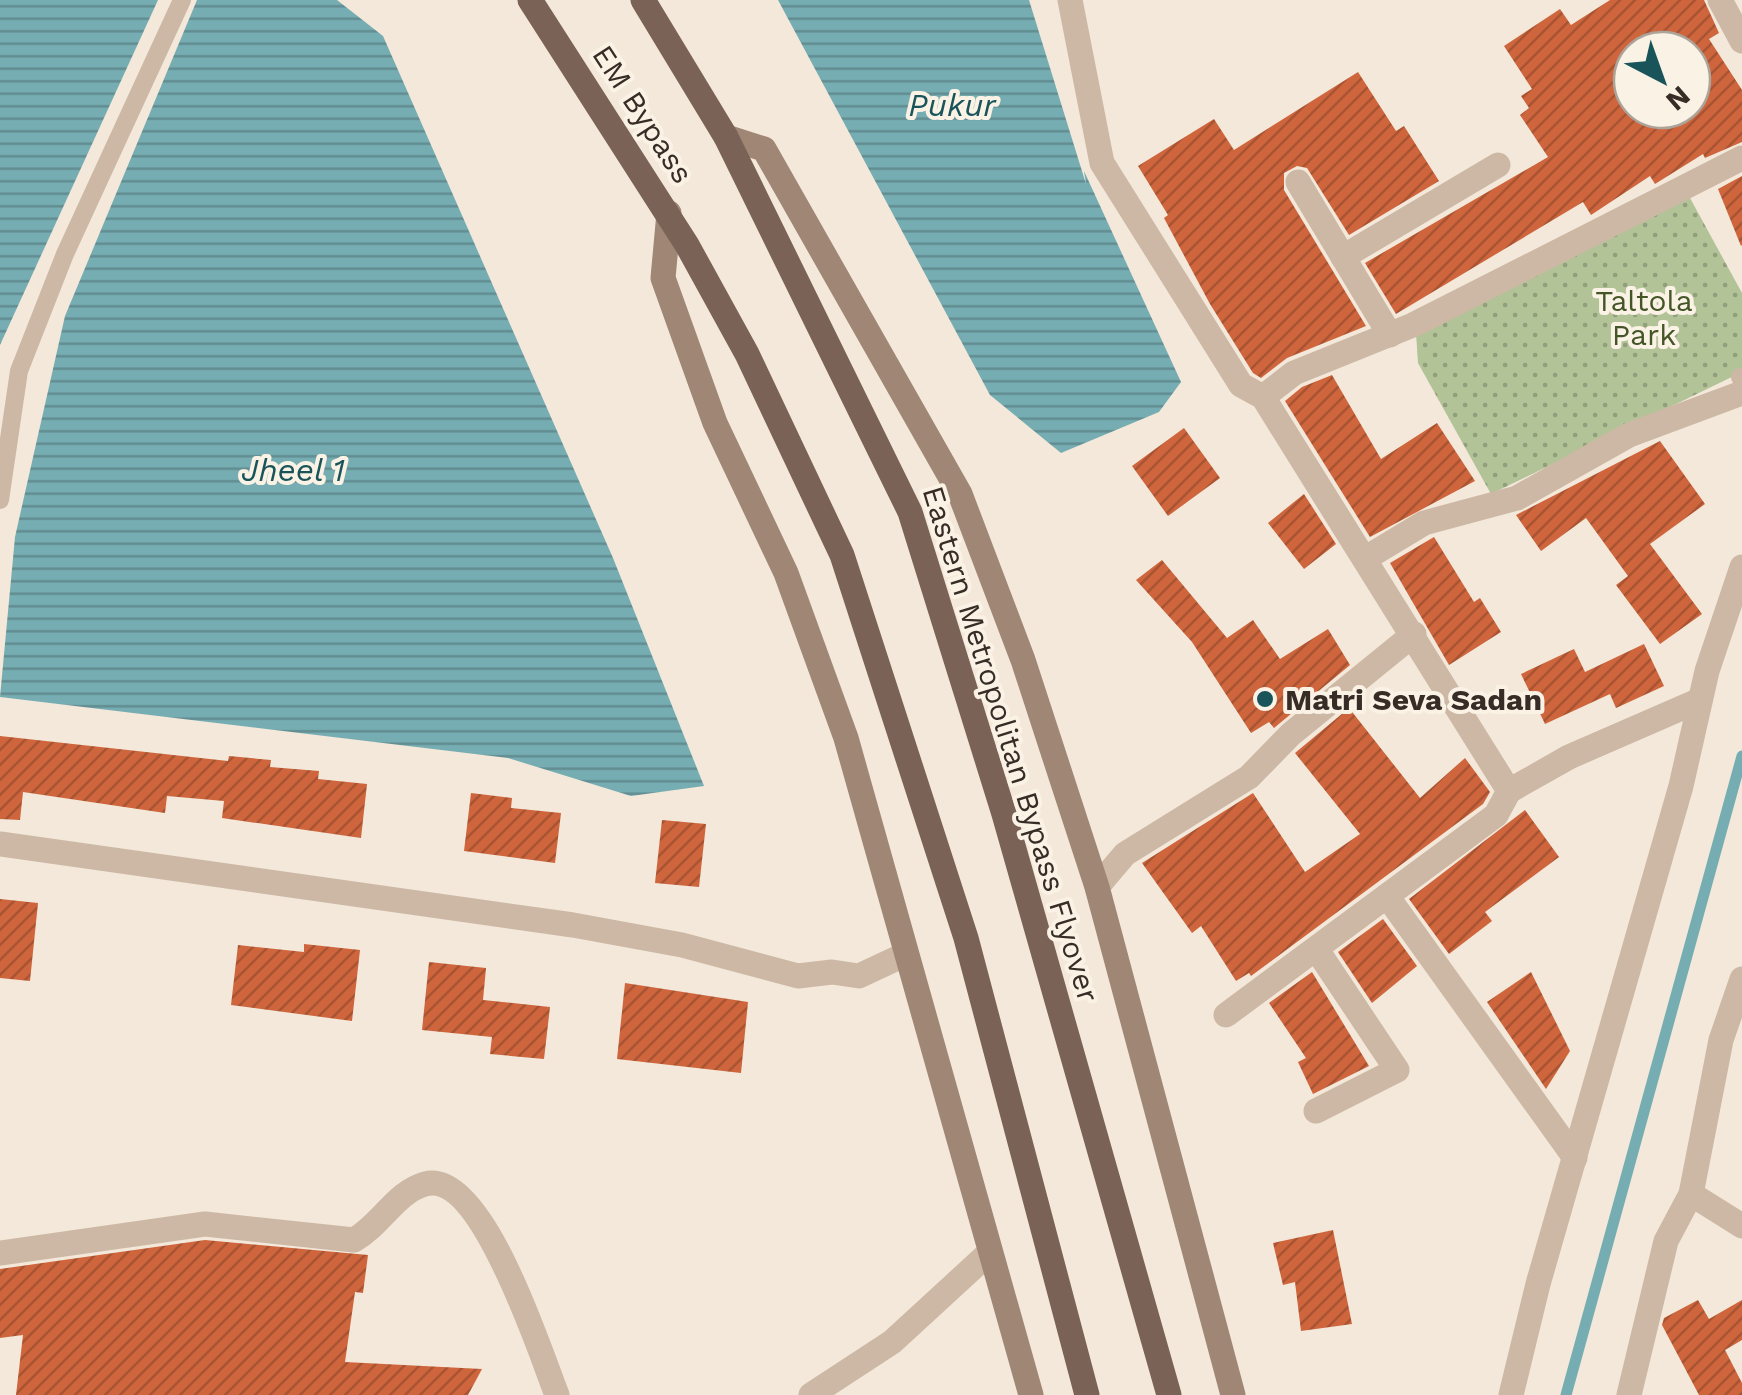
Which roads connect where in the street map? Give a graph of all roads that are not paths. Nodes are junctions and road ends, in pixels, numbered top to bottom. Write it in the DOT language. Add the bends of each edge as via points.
graph roads {
  1 [pos="182,0"];
  2 [pos="530,0"];
  3 [pos="643,0"];
  4 [pos="1070,0"];
  5 [pos="1720,0"];
  6 [pos="1742,41"];
  7 [pos="726,137"];
  8 [pos="1742,158"];
  9 [pos="1498,166"];
  10 [pos="1298,182"];
  11 [pos="669,213"];
  12 [pos="1343,256"];
  13 [pos="1390,334"];
  14 [pos="1741,383"];
  15 [pos="1264,397"];
  16 [pos="0,500"];
  17 [pos="1366,558"];
  18 [pos="1742,567"];
  19 [pos="1414,634"];
  20 [pos="1700,700"];
  21 [pos="1509,791"];
  22 [pos="0,844"];
  23 [pos="1098,886"];
  24 [pos="1388,896"];
  25 [pos="1317,950"];
  26 [pos="906,954"];
  27 [pos="1742,980"];
  28 [pos="1226,1015"];
  29 [pos="1316,1111"];
  30 [pos="1575,1158"];
  31 [pos="1691,1194"];
  32 [pos="1742,1226"];
  33 [pos="990,1252"];
  34 [pos="0,1254"];
  35 [pos="557,1395"];
  36 [pos="811,1395"];
  37 [pos="1031,1395"];
  38 [pos="1088,1395"];
  39 [pos="1169,1395"];
  40 [pos="1233,1395"];
  41 [pos="1512,1395"];
  42 [pos="1630,1395"];
  1 -- 16 [label="lane" via="19,371"];
  2 -- 11 [label="main road, EM Bypass"];
  3 -- 7 [label="main road, Eastern Metropolitan Bypass Flyover"];
  4 -- 15 [label="street" via="1102,163 1241,384"];
  5 -- 6 [label="street"];
  7 -- 23 [label="street" via="764,149 960,494"];
  7 -- 39 [label="main road, Eastern Metropolitan Bypass Flyover" via="910,512 1004,814"];
  8 -- 13 [label="street"];
  9 -- 12 [label="street"];
  10 -- 12 [label="street"];
  11 -- 26 [label="street" via="663,278 715,423 786,572 839,719"];
  11 -- 38 [label="main road" via="747,354 842,556 966,938"];
  12 -- 13 [label="street"];
  13 -- 15 [label="street" via="1294,373"];
  14 -- 17 [label="street" via="1517,498 1424,523"];
  15 -- 17 [label="street"];
  17 -- 19 [label="street"];
  18 -- 20 [label="street"];
  19 -- 21 [label="street"];
  19 -- 23 [label="street" via="1249,777 1125,854"];
  20 -- 21 [label="street"];
  20 -- 30 [label="street"];
  21 -- 24 [label="street" via="1496,815"];
  22 -- 26 [label="street" via="573,924 798,976 858,976"];
  23 -- 40 [label="street"];
  24 -- 25 [label="street"];
  24 -- 30 [label="street"];
  25 -- 28 [label="street"];
  25 -- 29 [label="street" via="1397,1070"];
  26 -- 33 [label="street"];
  27 -- 31 [label="street" via="1722,1040"];
  30 -- 41 [label="street"];
  31 -- 32 [label="street"];
  31 -- 42 [label="street" via="1666,1241"];
  33 -- 36 [label="street" via="892,1342"];
  33 -- 37 [label="street"];
  34 -- 35 [label="street" via="205,1224 354,1240 373,1230 407,1191 429,1182 449,1188 504,1258"];
}
